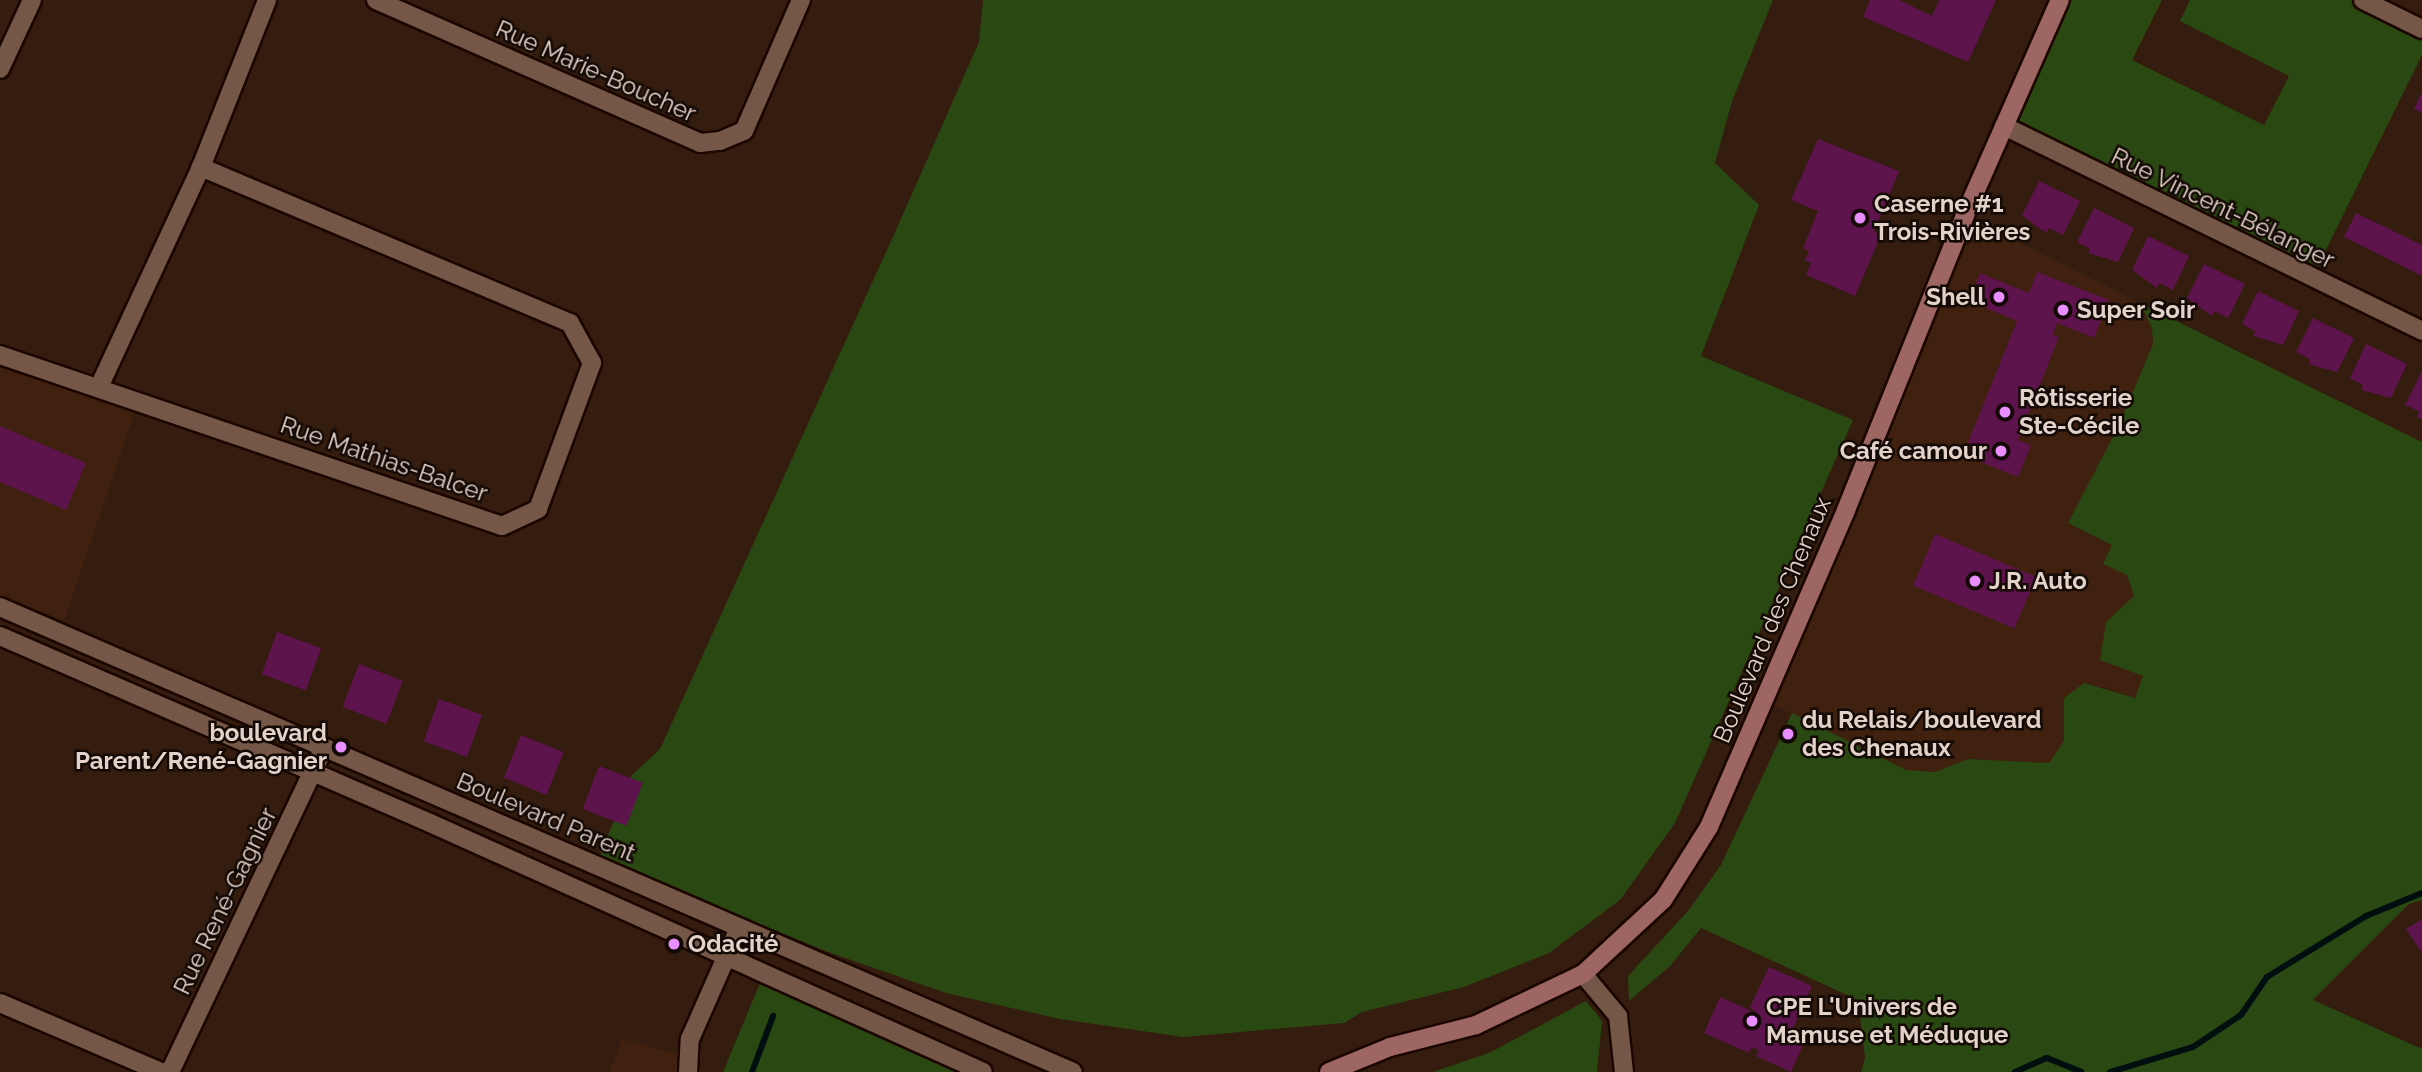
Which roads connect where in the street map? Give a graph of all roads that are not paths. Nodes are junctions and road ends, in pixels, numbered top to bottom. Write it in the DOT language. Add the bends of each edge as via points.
graph roads {
  1 [pos="32,0"];
  2 [pos="267,0"];
  3 [pos="376,0"];
  4 [pos="801,0"];
  5 [pos="2060,0"];
  6 [pos="2363,0"];
  7 [pos="2422,29"];
  8 [pos="0,69"];
  9 [pos="2004,126"];
  10 [pos="201,167"];
  11 [pos="2422,331"];
  12 [pos="0,355"];
  13 [pos="99,387"];
  14 [pos="0,607"];
  15 [pos="0,636"];
  16 [pos="323,750"];
  17 [pos="314,773"];
  18 [pos="739,928"];
  19 [pos="727,956"];
  20 [pos="1583,974"];
  21 [pos="0,1003"];
  22 [pos="161,1072"];
  23 [pos="170,1072"];
  24 [pos="688,1072"];
  25 [pos="983,1072"];
  26 [pos="1073,1072"];
  27 [pos="1329,1072"];
  28 [pos="1624,1072"];
  1 -- 8 [label="street"];
  2 -- 10 [label="street"];
  3 -- 4 [label="street, Rue Marie-Boucher" via="699,143 744,131"];
  5 -- 9 [label="main road, Boulevard des Chenaux"];
  6 -- 7 [label="street"];
  9 -- 11 [label="street, Rue Vincent-Bélanger"];
  9 -- 20 [label="main road, Boulevard des Chenaux" via="1709,827 1663,900"];
  10 -- 13 [label="street"];
  10 -- 13 [label="street, Rue Mathias-Balcer" via="570,323 592,363 538,509 502,526"];
  12 -- 13 [label="street, Rue Mathias-Balcer"];
  14 -- 16 [label="street, Boulevard Parent"];
  15 -- 17 [label="street, Boulevard Parent"];
  16 -- 17 [label="street, Rue René-Gagnier"];
  16 -- 18 [label="street, Boulevard Parent"];
  17 -- 19 [label="street, Boulevard Parent"];
  17 -- 23 [label="street, Rue René-Gagnier"];
  18 -- 19 [label="street"];
  18 -- 26 [label="street, Boulevard Parent"];
  19 -- 24 [label="street" via="690,1039"];
  19 -- 25 [label="street, Boulevard Parent"];
  20 -- 27 [label="main road, Boulevard des Chenaux" via="1476,1026 1390,1047"];
  20 -- 28 [label="street" via="1618,1016"];
  21 -- 22 [label="street"];
}
